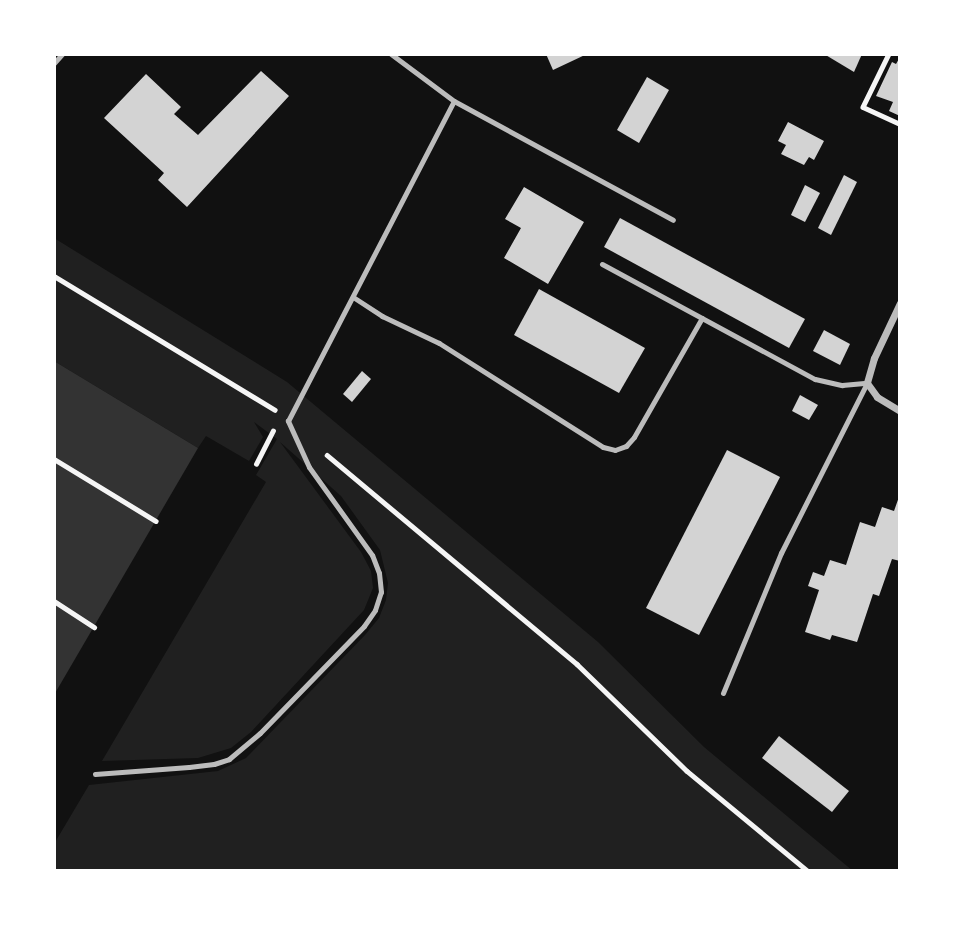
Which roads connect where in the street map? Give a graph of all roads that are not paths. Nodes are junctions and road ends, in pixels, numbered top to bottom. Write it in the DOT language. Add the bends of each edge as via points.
graph roads {
  1 [pos="62,54"];
  2 [pos="391,54"];
  3 [pos="54,63"];
  4 [pos="454,101"];
  5 [pos="673,220"];
  6 [pos="602,264"];
  7 [pos="353,297"];
  8 [pos="900,303"];
  9 [pos="702,318"];
  10 [pos="867,383"];
  11 [pos="900,411"];
  12 [pos="723,693"];
  13 [pos="95,774"];
  1 -- 3 [label="lane"];
  2 -- 4 [label="lane"];
  4 -- 5 [label="lane"];
  4 -- 7 [label="lane"];
  6 -- 9 [label="lane"];
  7 -- 9 [label="lane" via="439,343 603,447 615,450 634,438"];
  7 -- 13 [label="lane" via="288,421 309,467 372,555 380,573 381,592 375,610 260,733 229,758 201,766"];
  8 -- 10 [label="street"];
  9 -- 10 [label="lane" via="816,379"];
  10 -- 11 [label="street" via="877,397"];
  10 -- 12 [label="lane" via="781,553"];
}
